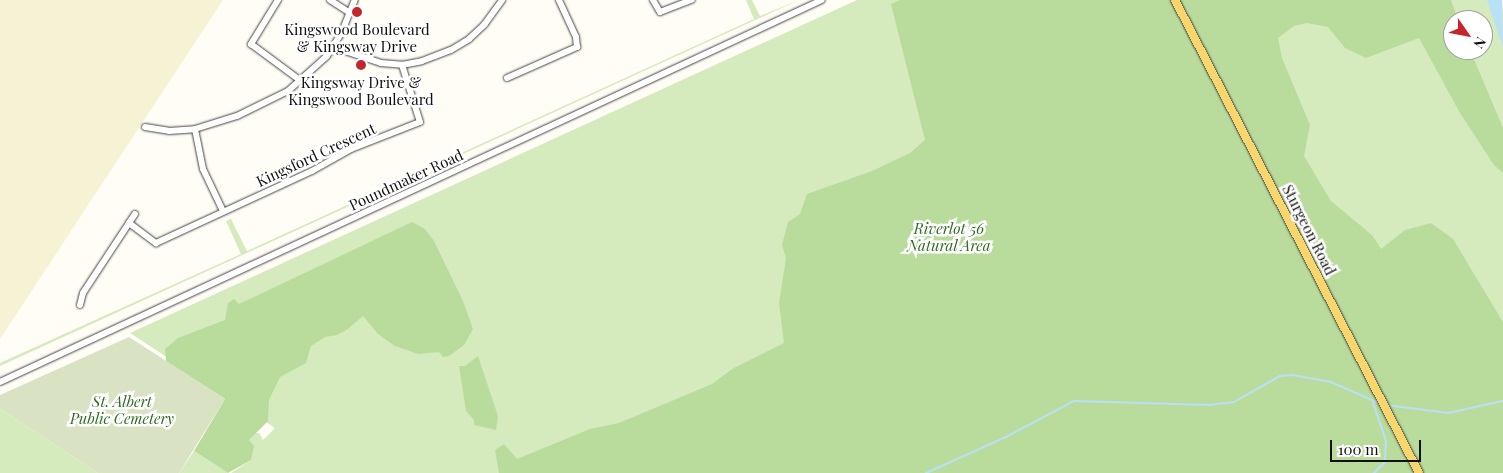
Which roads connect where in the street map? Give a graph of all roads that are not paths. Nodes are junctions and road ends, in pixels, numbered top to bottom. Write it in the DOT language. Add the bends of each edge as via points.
graph roads {
  1 [pos="278,0"];
  2 [pos="330,0"];
  3 [pos="355,0"];
  4 [pos="502,0"];
  5 [pos="558,0"];
  6 [pos="653,0"];
  7 [pos="692,0"];
  8 [pos="822,0"];
  9 [pos="1175,0"];
  10 [pos="350,13"];
  11 [pos="333,47"];
  12 [pos="402,65"];
  13 [pos="507,78"];
  14 [pos="301,81"];
  15 [pos="145,127"];
  16 [pos="195,129"];
  17 [pos="223,212"];
  18 [pos="135,214"];
  19 [pos="129,223"];
  20 [pos="80,305"];
  21 [pos="0,382"];
  22 [pos="1419,473"];
  1 -- 14 [label="street" via="251,44"];
  2 -- 10 [label="street"];
  3 -- 10 [label="street"];
  4 -- 12 [label="street" via="484,25 460,45 432,58"];
  5 -- 13 [label="street" via="576,37 577,47"];
  6 -- 7 [label="street" via="660,12"];
  8 -- 21 [label="street, Poundmaker Road"];
  9 -- 22 [label="main road, Sturgeon Road"];
  10 -- 11 [label="street"];
  11 -- 12 [label="street" via="370,61"];
  11 -- 14 [label="street"];
  12 -- 17 [label="street, Kingsford Crescent" via="420,122 359,146"];
  14 -- 16 [label="street" via="237,116"];
  15 -- 16 [label="street" via="169,131"];
  16 -- 17 [label="street" via="203,169"];
  17 -- 19 [label="street, Kingsford Crescent" via="156,242"];
  18 -- 19 [label="street"];
  19 -- 20 [label="street" via="83,293"];
}
